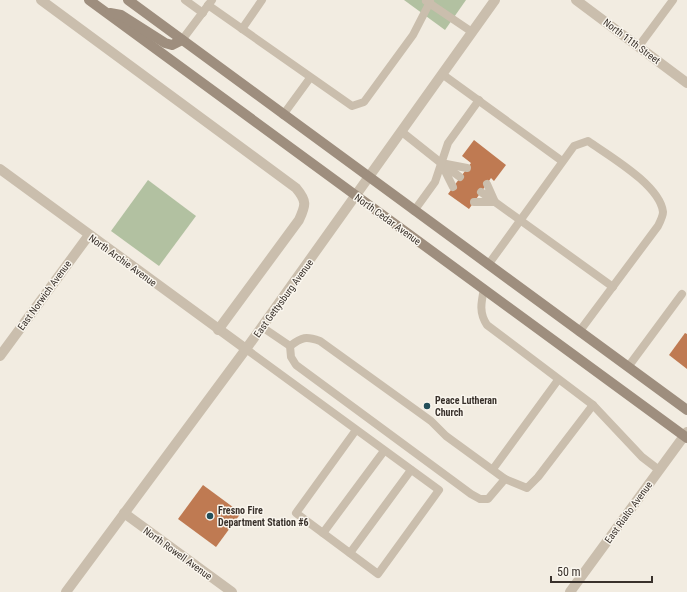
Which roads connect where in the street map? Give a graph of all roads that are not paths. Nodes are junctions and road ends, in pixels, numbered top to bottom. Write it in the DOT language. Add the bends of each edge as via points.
graph roads {
  1 [pos="41,0"];
  2 [pos="89,0"];
  3 [pos="128,0"];
  4 [pos="185,0"];
  5 [pos="262,0"];
  6 [pos="495,0"];
  7 [pos="576,0"];
  8 [pos="673,0"];
  9 [pos="428,1"];
  10 [pos="210,2"];
  11 [pos="104,12"];
  12 [pos="203,13"];
  13 [pos="242,29"];
  14 [pos="472,32"];
  15 [pos="182,40"];
  16 [pos="639,46"];
  17 [pos="442,74"];
  18 [pos="310,78"];
  19 [pos="687,83"];
  20 [pos="479,100"];
  21 [pos="283,114"];
  22 [pos="402,132"];
  23 [pos="562,161"];
  24 [pos="441,162"];
  25 [pos="467,168"];
  26 [pos="0,169"];
  27 [pos="460,177"];
  28 [pos="369,178"];
  29 [pos="487,184"];
  30 [pos="453,187"];
  31 [pos="481,192"];
  32 [pos="356,196"];
  33 [pos="474,202"];
  34 [pos="495,202"];
  35 [pos="414,211"];
  36 [pos="520,220"];
  37 [pos="89,235"];
  38 [pos="488,265"];
  39 [pos="613,287"];
  40 [pos="484,290"];
  41 [pos="682,294"];
  42 [pos="262,326"];
  43 [pos="218,330"];
  44 [pos="580,332"];
  45 [pos="290,346"];
  46 [pos="246,349"];
  47 [pos="0,356"];
  48 [pos="628,368"];
  49 [pos="558,380"];
  50 [pos="593,405"];
  51 [pos="687,410"];
  52 [pos="356,430"];
  53 [pos="686,436"];
  54 [pos="384,450"];
  55 [pos="493,469"];
  56 [pos="411,470"];
  57 [pos="659,470"];
  58 [pos="505,478"];
  59 [pos="124,513"];
  60 [pos="323,533"];
  61 [pos="350,553"];
  62 [pos="66,592"];
  63 [pos="232,592"];
  64 [pos="570,592"];
  1 -- 43 [label="street" via="296,188 304,197 305,208 299,220"];
  2 -- 11 [label="main road, North Cedar Avenue"];
  3 -- 15 [label="main road"];
  4 -- 12 [label="lane"];
  5 -- 13 [label="lane"];
  6 -- 14 [label="street, East Gettysburg Avenue"];
  7 -- 16 [label="street, North 11th Street"];
  8 -- 16 [label="lane"];
  9 -- 14 [label="lane"];
  9 -- 18 [label="lane" via="413,35 364,102 352,106"];
  10 -- 12 [label="lane"];
  10 -- 13 [label="lane"];
  11 -- 15 [label="main road" via="121,15 165,43 172,45"];
  11 -- 32 [label="main road, North Cedar Avenue"];
  12 -- 15 [label="lane"];
  13 -- 18 [label="lane"];
  14 -- 17 [label="street, East Gettysburg Avenue"];
  15 -- 21 [label="main road"];
  16 -- 19 [label="street, North 11th Street"];
  17 -- 20 [label="lane"];
  17 -- 22 [label="street, East Gettysburg Avenue"];
  18 -- 21 [label="lane"];
  20 -- 23 [label="lane"];
  20 -- 24 [label="lane" via="448,143"];
  21 -- 28 [label="main road"];
  22 -- 24 [label="lane"];
  22 -- 28 [label="street, East Gettysburg Avenue"];
  23 -- 36 [label="lane"];
  23 -- 39 [label="lane" via="574,146 588,141 649,185 658,197 663,213 658,226"];
  24 -- 25 [label="lane"];
  24 -- 27 [label="lane"];
  24 -- 30 [label="lane"];
  24 -- 35 [label="lane" via="435,182"];
  26 -- 37 [label="street, North Archie Avenue"];
  28 -- 32 [label="street, East Gettysburg Avenue"];
  28 -- 35 [label="main road"];
  29 -- 34 [label="lane"];
  31 -- 34 [label="lane"];
  32 -- 40 [label="main road, North Cedar Avenue"];
  32 -- 42 [label="street, East Gettysburg Avenue"];
  33 -- 34 [label="lane"];
  34 -- 36 [label="lane"];
  35 -- 38 [label="main road"];
  36 -- 38 [label="lane"];
  36 -- 39 [label="lane"];
  37 -- 43 [label="street, North Archie Avenue"];
  37 -- 47 [label="street, East Norwich Avenue"];
  38 -- 44 [label="main road"];
  39 -- 44 [label="lane"];
  40 -- 49 [label="lane" via="480,307 481,317 486,326"];
  40 -- 53 [label="main road, North Cedar Avenue"];
  41 -- 48 [label="lane"];
  42 -- 45 [label="lane"];
  42 -- 46 [label="street, East Gettysburg Avenue"];
  43 -- 46 [label="street, North Archie Avenue"];
  44 -- 48 [label="main road"];
  45 -- 55 [label="lane" via="301,338 320,341"];
  45 -- 58 [label="lane" via="291,357 296,365 471,494 488,499"];
  46 -- 52 [label="lane"];
  46 -- 59 [label="street, East Gettysburg Avenue"];
  48 -- 51 [label="main road"];
  49 -- 50 [label="lane"];
  49 -- 55 [label="lane"];
  50 -- 57 [label="lane" via="642,457"];
  50 -- 58 [label="lane" via="527,488"];
  52 -- 54 [label="lane"];
  52 -- 60 [label="lane" via="296,513"];
  53 -- 57 [label="street, East Rialto Avenue"];
  54 -- 56 [label="lane"];
  54 -- 60 [label="lane"];
  55 -- 58 [label="lane"];
  56 -- 61 [label="lane"];
  56 -- 61 [label="lane" via="439,490 378,574"];
  57 -- 64 [label="street, East Rialto Avenue"];
  59 -- 62 [label="street, East Gettysburg Avenue"];
  59 -- 63 [label="street, North Rowell Avenue"];
  60 -- 61 [label="lane"];
}
